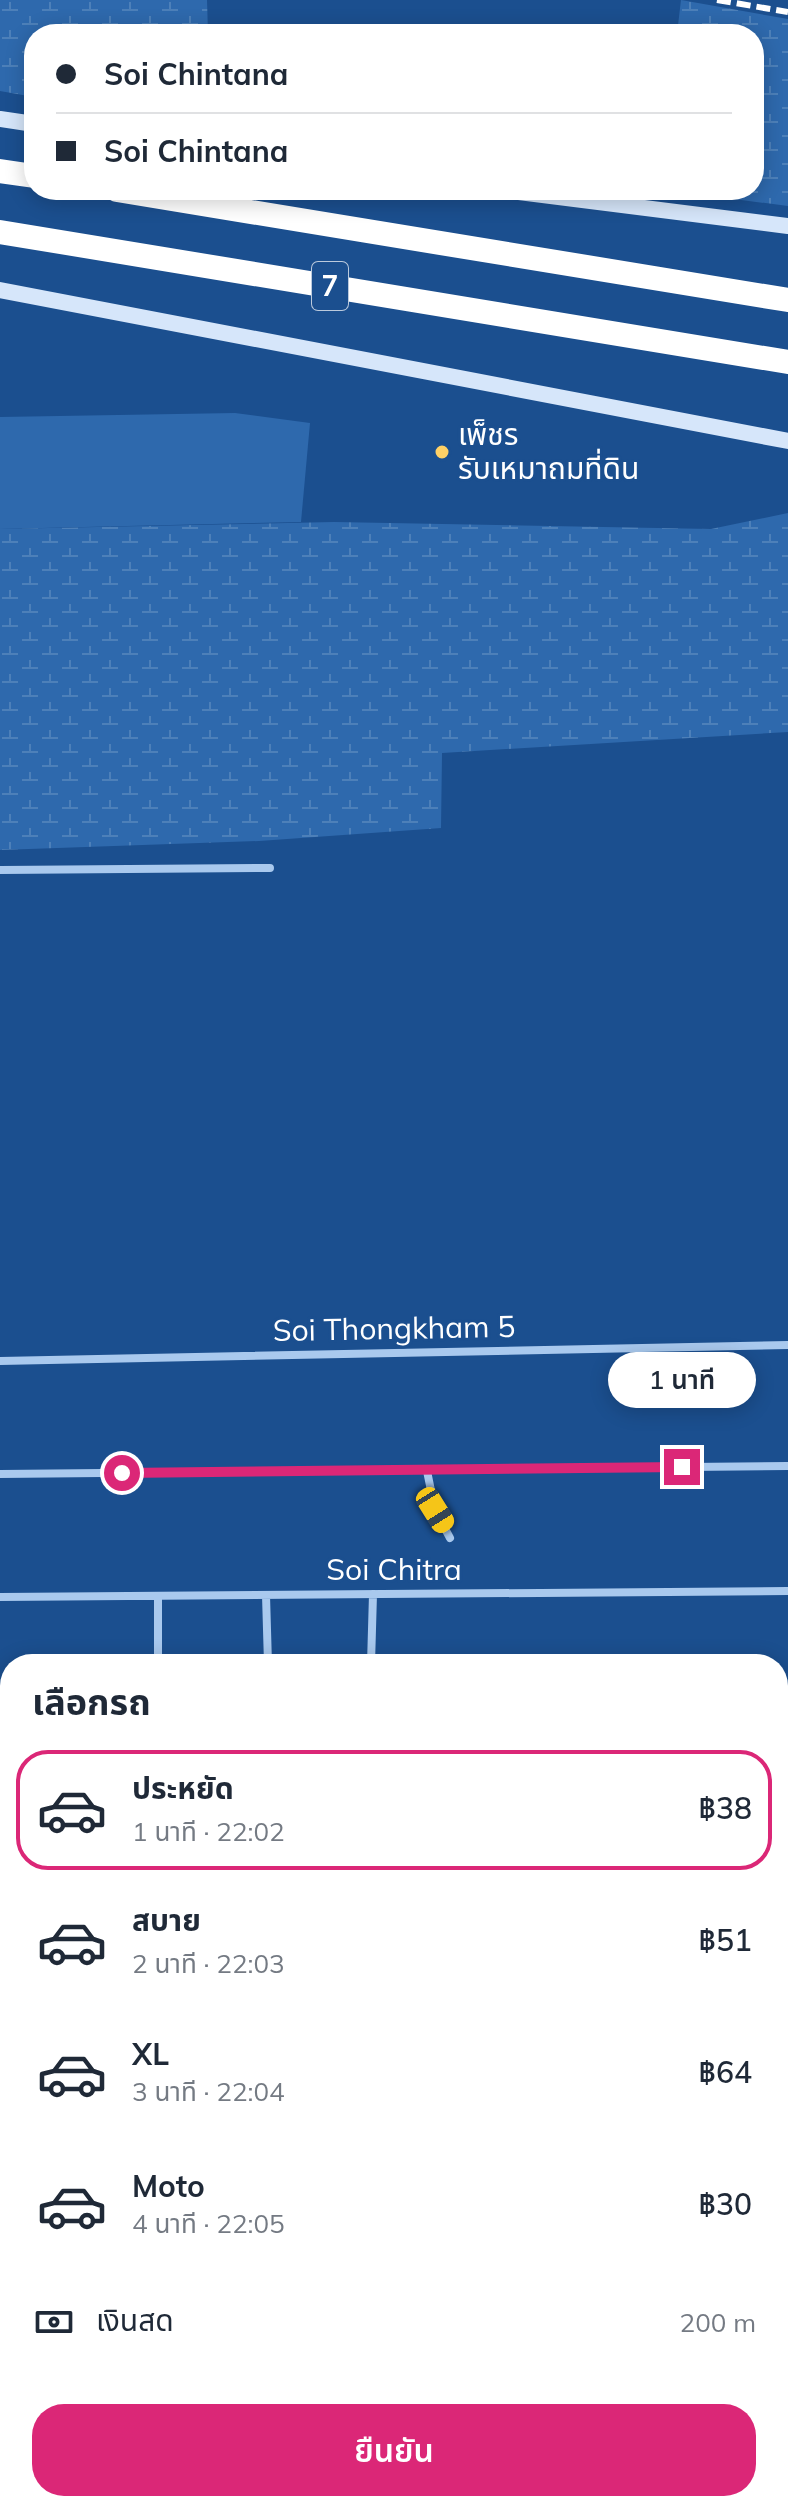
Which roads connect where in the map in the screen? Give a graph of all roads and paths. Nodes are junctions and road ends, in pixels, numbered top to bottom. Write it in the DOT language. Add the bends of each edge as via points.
graph roads {
  1 [pos="0,119"];
  2 [pos="24,123"];
  3 [pos="0,171"];
  4 [pos="24,175"];
  5 [pos="178,200"];
  6 [pos="581,200"];
  7 [pos="788,226"];
  8 [pos="0,232"];
  9 [pos="0,290"];
  10 [pos="788,300"];
  11 [pos="788,362"];
  12 [pos="788,441"];
  13 [pos="270,868"];
  14 [pos="0,870"];
  15 [pos="788,1345"];
  16 [pos="0,1361"];
  17 [pos="788,1466"];
  18 [pos="427,1471"];
  19 [pos="0,1474"];
  20 [pos="450,1538"];
  21 [pos="788,1591"];
  22 [pos="373,1594"];
  23 [pos="266,1595"];
  24 [pos="158,1596"];
  25 [pos="0,1597"];
  26 [pos="158,1654"];
  27 [pos="268,1654"];
  28 [pos="371,1654"];
  1 -- 2 [label="main road"];
  3 -- 4 [label="highway"];
  5 -- 10 [label="highway, 7"];
  6 -- 7 [label="main road"];
  8 -- 11 [label="highway, 7"];
  9 -- 12 [label="main road"];
  13 -- 14 [label="street"];
  15 -- 16 [label="street, Soi Thongkham 5"];
  17 -- 18 [label="street"];
  18 -- 19 [label="street"];
  18 -- 20 [label="street" via="435,1510"];
  21 -- 22 [label="street, Soi Chitra"];
  22 -- 23 [label="street, Soi Chitra"];
  22 -- 28 [label="street"];
  23 -- 24 [label="street, Soi Chitra"];
  23 -- 27 [label="street"];
  24 -- 25 [label="street, Soi Chitra"];
  24 -- 26 [label="street"];
}
